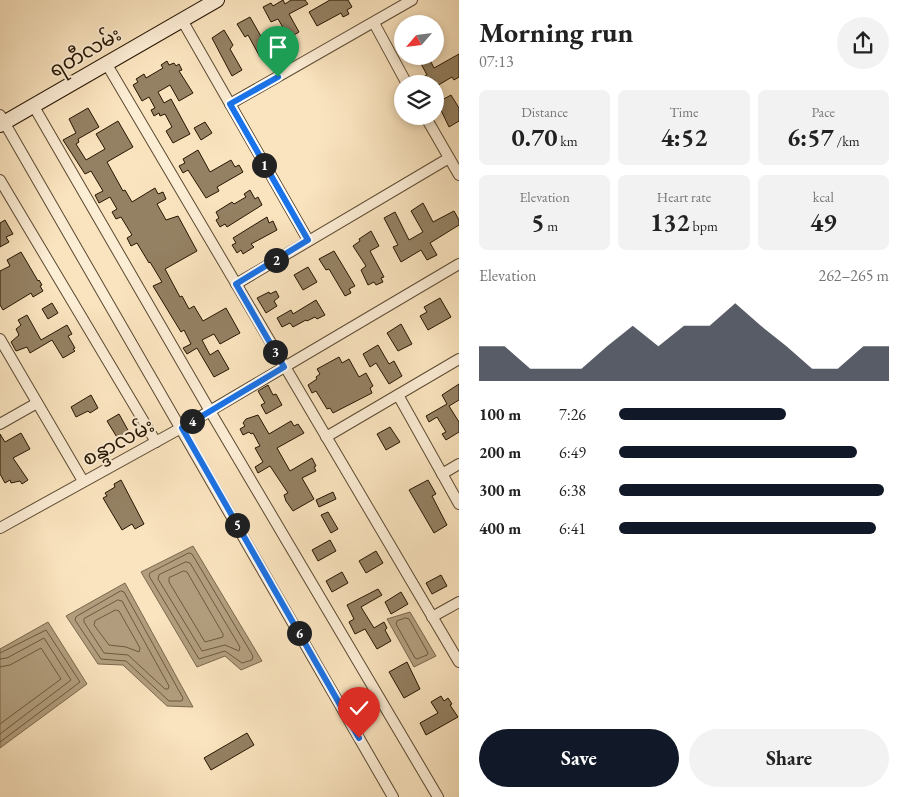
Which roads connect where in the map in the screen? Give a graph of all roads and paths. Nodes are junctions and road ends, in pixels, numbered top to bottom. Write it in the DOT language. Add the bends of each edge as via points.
graph roads {
  1 [pos="217,0"];
  2 [pos="412,0"];
  3 [pos="182,20"];
  4 [pos="374,23"];
  5 [pos="106,63"];
  6 [pos="402,75"];
  7 [pos="230,104"];
  8 [pos="34,105"];
  9 [pos="1,121"];
  10 [pos="430,125"];
  11 [pos="449,158"];
  12 [pos="459,176"];
  13 [pos="0,180"];
  14 [pos="308,240"];
  15 [pos="459,264"];
  16 [pos="236,284"];
  17 [pos="0,339"];
  18 [pos="459,359"];
  19 [pos="284,367"];
  20 [pos="398,395"];
  21 [pos="37,403"];
  22 [pos="210,411"];
  23 [pos="0,424"];
  24 [pos="182,428"];
  25 [pos="326,436"];
  26 [pos="156,442"];
  27 [pos="459,464"];
  28 [pos="442,474"];
  29 [pos="83,481"];
  30 [pos="459,504"];
  31 [pos="0,528"];
  32 [pos="459,602"];
  33 [pos="432,617"];
  34 [pos="459,662"];
  35 [pos="394,797"];
  36 [pos="438,797"];
  1 -- 3 [label="street, ရတီလမ်း"];
  2 -- 4 [label="street"];
  3 -- 5 [label="street, ရတီလမ်း"];
  3 -- 7 [label="street"];
  4 -- 6 [label="street"];
  4 -- 7 [label="street"];
  5 -- 8 [label="street, ရတီလမ်း"];
  5 -- 16 [label="street"];
  7 -- 14 [label="street"];
  8 -- 9 [label="street, ရတီလမ်း"];
  8 -- 22 [label="street"];
  9 -- 24 [label="street"];
  10 -- 11 [label="street"];
  11 -- 12 [label="street"];
  11 -- 14 [label="street"];
  13 -- 26 [label="street"];
  14 -- 16 [label="street"];
  15 -- 19 [label="street, စန္ဒာလမ်း"];
  16 -- 19 [label="street"];
  17 -- 21 [label="street"];
  18 -- 20 [label="street"];
  19 -- 22 [label="street, စန္ဒာလမ်း"];
  19 -- 25 [label="street"];
  20 -- 25 [label="street"];
  20 -- 28 [label="street"];
  21 -- 23 [label="street"];
  21 -- 29 [label="street"];
  22 -- 24 [label="street, စန္ဒာလမ်း"];
  22 -- 36 [label="street"];
  24 -- 26 [label="street, စန္ဒာလမ်း"];
  24 -- 35 [label="street"];
  25 -- 33 [label="street"];
  26 -- 29 [label="street, စန္ဒာလမ်း"];
  27 -- 28 [label="street"];
  28 -- 30 [label="street"];
  29 -- 31 [label="street, စန္ဒာလမ်း"];
  32 -- 33 [label="street"];
  33 -- 34 [label="street"];
}
